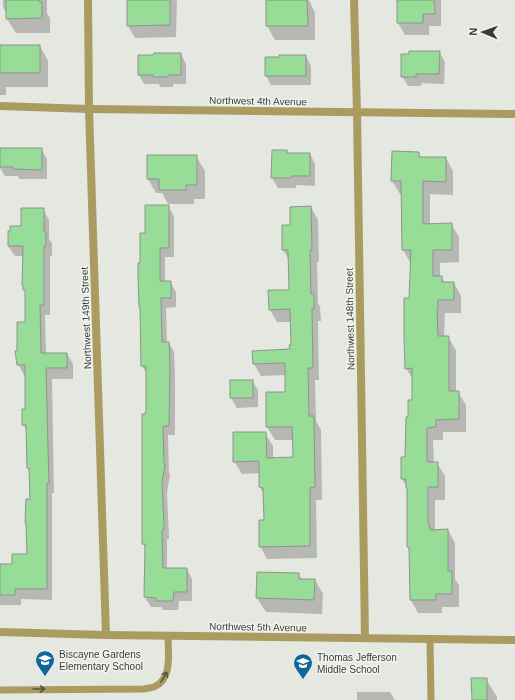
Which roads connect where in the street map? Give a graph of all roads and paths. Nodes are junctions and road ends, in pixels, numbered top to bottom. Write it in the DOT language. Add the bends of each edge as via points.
graph roads {
  1 [pos="88,0"];
  2 [pos="354,0"];
  3 [pos="0,106"];
  4 [pos="89,109"];
  5 [pos="357,112"];
  6 [pos="515,114"];
  7 [pos="0,632"];
  8 [pos="106,635"];
  9 [pos="168,636"];
  10 [pos="365,638"];
  11 [pos="430,639"];
  12 [pos="515,640"];
  13 [pos="0,690"];
  14 [pos="431,700"];
  1 -- 4 [label="street, Northwest 149th Street"];
  2 -- 5 [label="street, Northwest 148th Street"];
  3 -- 4 [label="street, Northwest 4th Avenue"];
  4 -- 5 [label="street, Northwest 4th Avenue"];
  4 -- 8 [label="street, Northwest 149th Street"];
  5 -- 6 [label="street, Northwest 4th Avenue"];
  5 -- 10 [label="street, Northwest 148th Street"];
  7 -- 8 [label="street, Northwest 5th Avenue"];
  8 -- 9 [label="street, Northwest 5th Avenue"];
  9 -- 10 [label="street, Northwest 5th Avenue"];
  13 -- 9 [label="lane, one-way" via="154,687 163,680 168,670"];
  10 -- 11 [label="street, Northwest 5th Avenue"];
  11 -- 12 [label="street, Northwest 5th Avenue"];
  11 -- 14 [label="lane"];
}
